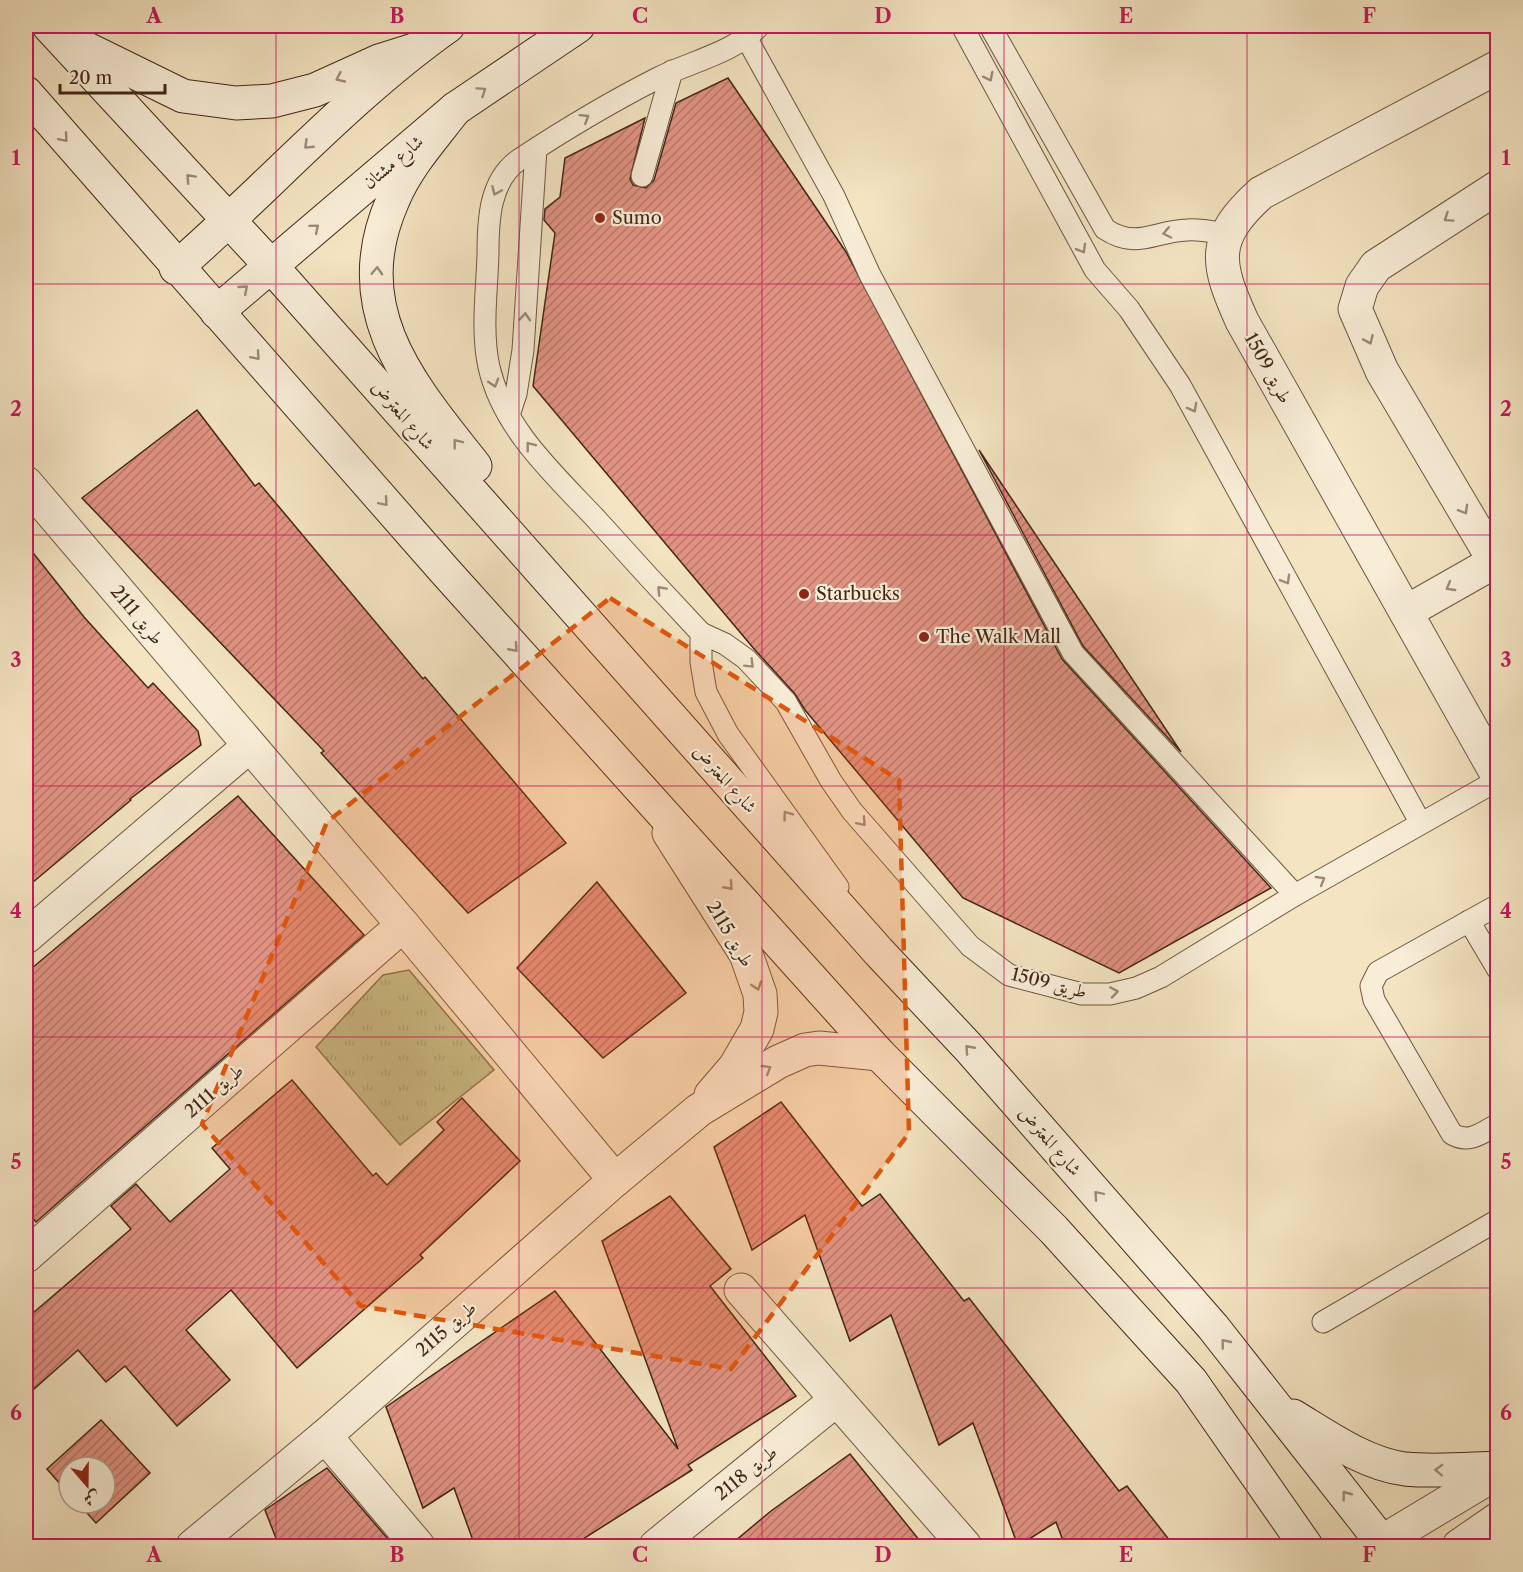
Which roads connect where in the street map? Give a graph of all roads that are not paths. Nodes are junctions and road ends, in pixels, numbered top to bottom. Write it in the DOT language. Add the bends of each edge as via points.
graph roads {
  1 [pos="448,26"];
  2 [pos="578,26"];
  3 [pos="962,26"];
  4 [pos="990,26"];
  5 [pos="53,29"];
  6 [pos="753,32"];
  7 [pos="414,50"];
  8 [pos="1497,67"];
  9 [pos="672,71"];
  10 [pos="26,93"];
  11 [pos="455,109"];
  12 [pos="536,150"];
  13 [pos="642,176"];
  14 [pos="1497,187"];
  15 [pos="230,221"];
  16 [pos="1225,234"];
  17 [pos="271,266"];
  18 [pos="176,267"];
  19 [pos="217,312"];
  20 [pos="509,415"];
  21 [pos="26,483"];
  22 [pos="532,562"];
  23 [pos="1496,565"];
  24 [pos="1406,612"];
  25 [pos="701,633"];
  26 [pos="248,747"];
  27 [pos="1497,778"];
  28 [pos="643,791"];
  29 [pos="1420,822"];
  30 [pos="1295,896"];
  31 [pos="1497,905"];
  32 [pos="1469,921"];
  33 [pos="403,925"];
  34 [pos="26,936"];
  35 [pos="878,951"];
  36 [pos="1497,970"];
  37 [pos="879,1054"];
  38 [pos="699,1110"];
  39 [pos="1497,1124"];
  40 [pos="615,1180"];
  41 [pos="1497,1220"];
  42 [pos="28,1250"];
  43 [pos="741,1290"];
  44 [pos="1323,1322"];
  45 [pos="836,1400"];
  46 [pos="1278,1408"];
  47 [pos="325,1436"];
  48 [pos="1497,1470"];
  49 [pos="1380,1545"];
  50 [pos="193,1546"];
  51 [pos="418,1546"];
  52 [pos="656,1546"];
  53 [pos="965,1546"];
  54 [pos="1306,1546"];
  1 -- 7 [label="street"];
  11 -- 2 [label="street, شارع مشتان, one-way"];
  3 -- 29 [label="lane, one-way" via="1095,270 1129,309 1180,385"];
  16 -- 4 [label="lane, one-way" via="1186,230 1132,241 1105,229"];
  7 -- 5 [label="street, one-way" via="315,90 272,101 236,103 183,96"];
  15 -- 5 [label="street, شارع المعترض, one-way"];
  6 -- 9 [label="lane"];
  6 -- 30 [label="lane" via="870,275 1073,653"];
  7 -- 15 [label="street, one-way" via="319,134"];
  8 -- 16 [label="street, طريق 1509" via="1261,193 1240,211"];
  12 -- 9 [label="lane, one-way" via="591,114"];
  9 -- 13 [label="lane"];
  10 -- 18 [label="street, one-way"];
  17 -- 11 [label="street, شارع مشتان, one-way"];
  22 -- 11 [label="street, one-way" via="506,505 404,373 380,311 378,251 392,200"];
  20 -- 12 [label="lane, one-way" via="523,350"];
  12 -- 20 [label="lane, one-way" via="517,161 502,178 488,219 486,337 496,391"];
  14 -- 23 [label="street, one-way" via="1376,266 1362,286 1355,309 1382,371"];
  15 -- 17 [label="street, شارع المعترض"];
  15 -- 18 [label="street"];
  16 -- 24 [label="street, طريق 1509" via="1222,262 1226,286 1242,321"];
  19 -- 17 [label="street, شارع مشتان, one-way"];
  17 -- 22 [label="street, شارع المعترض"];
  18 -- 19 [label="street"];
  19 -- 28 [label="street, one-way"];
  25 -- 20 [label="lane, one-way" via="527,444"];
  21 -- 26 [label="street, طريق 2111"];
  22 -- 35 [label="street, شارع المعترض"];
  23 -- 24 [label="street, one-way"];
  24 -- 27 [label="street, طريق 1509"];
  25 -- 30 [label="lane, طريق 1509, one-way" via="746,659 786,702 852,810 970,946 1009,975 1082,994 1110,994 1136,988"];
  35 -- 25 [label="lane, one-way" via="825,867 728,734 706,692"];
  26 -- 33 [label="street, طريق 2111"];
  26 -- 34 [label="street"];
  27 -- 29 [label="lane, طريق 1509"];
  28 -- 37 [label="street, one-way"];
  28 -- 38 [label="street, طريق 2115, one-way" via="746,954 760,994 757,1029 735,1067"];
  30 -- 29 [label="lane, طريق 1509, one-way"];
  31 -- 32 [label="lane"];
  32 -- 36 [label="lane"];
  32 -- 39 [label="lane" via="1378,972 1371,986 1374,1000 1452,1134 1470,1139"];
  33 -- 40 [label="street, طريق 2111"];
  33 -- 42 [label="street, طريق 2111"];
  46 -- 35 [label="street, شارع المعترض, one-way" via="985,1066"];
  38 -- 37 [label="street, طريق 2115, one-way" via="805,1050"];
  37 -- 54 [label="street" via="1054,1230 1191,1381"];
  38 -- 40 [label="street, طريق 2115"];
  40 -- 47 [label="street, طريق 2115"];
  41 -- 44 [label="lane"];
  43 -- 45 [label="street"];
  45 -- 52 [label="street, طريق 2118"];
  45 -- 53 [label="street"];
  48 -- 46 [label="street, one-way" via="1392,1466 1363,1455"];
  49 -- 46 [label="street, شارع المعترض, one-way"];
  47 -- 50 [label="street, طريق 2115"];
  47 -- 51 [label="street"];
  48 -- 49 [label="street"];
}
